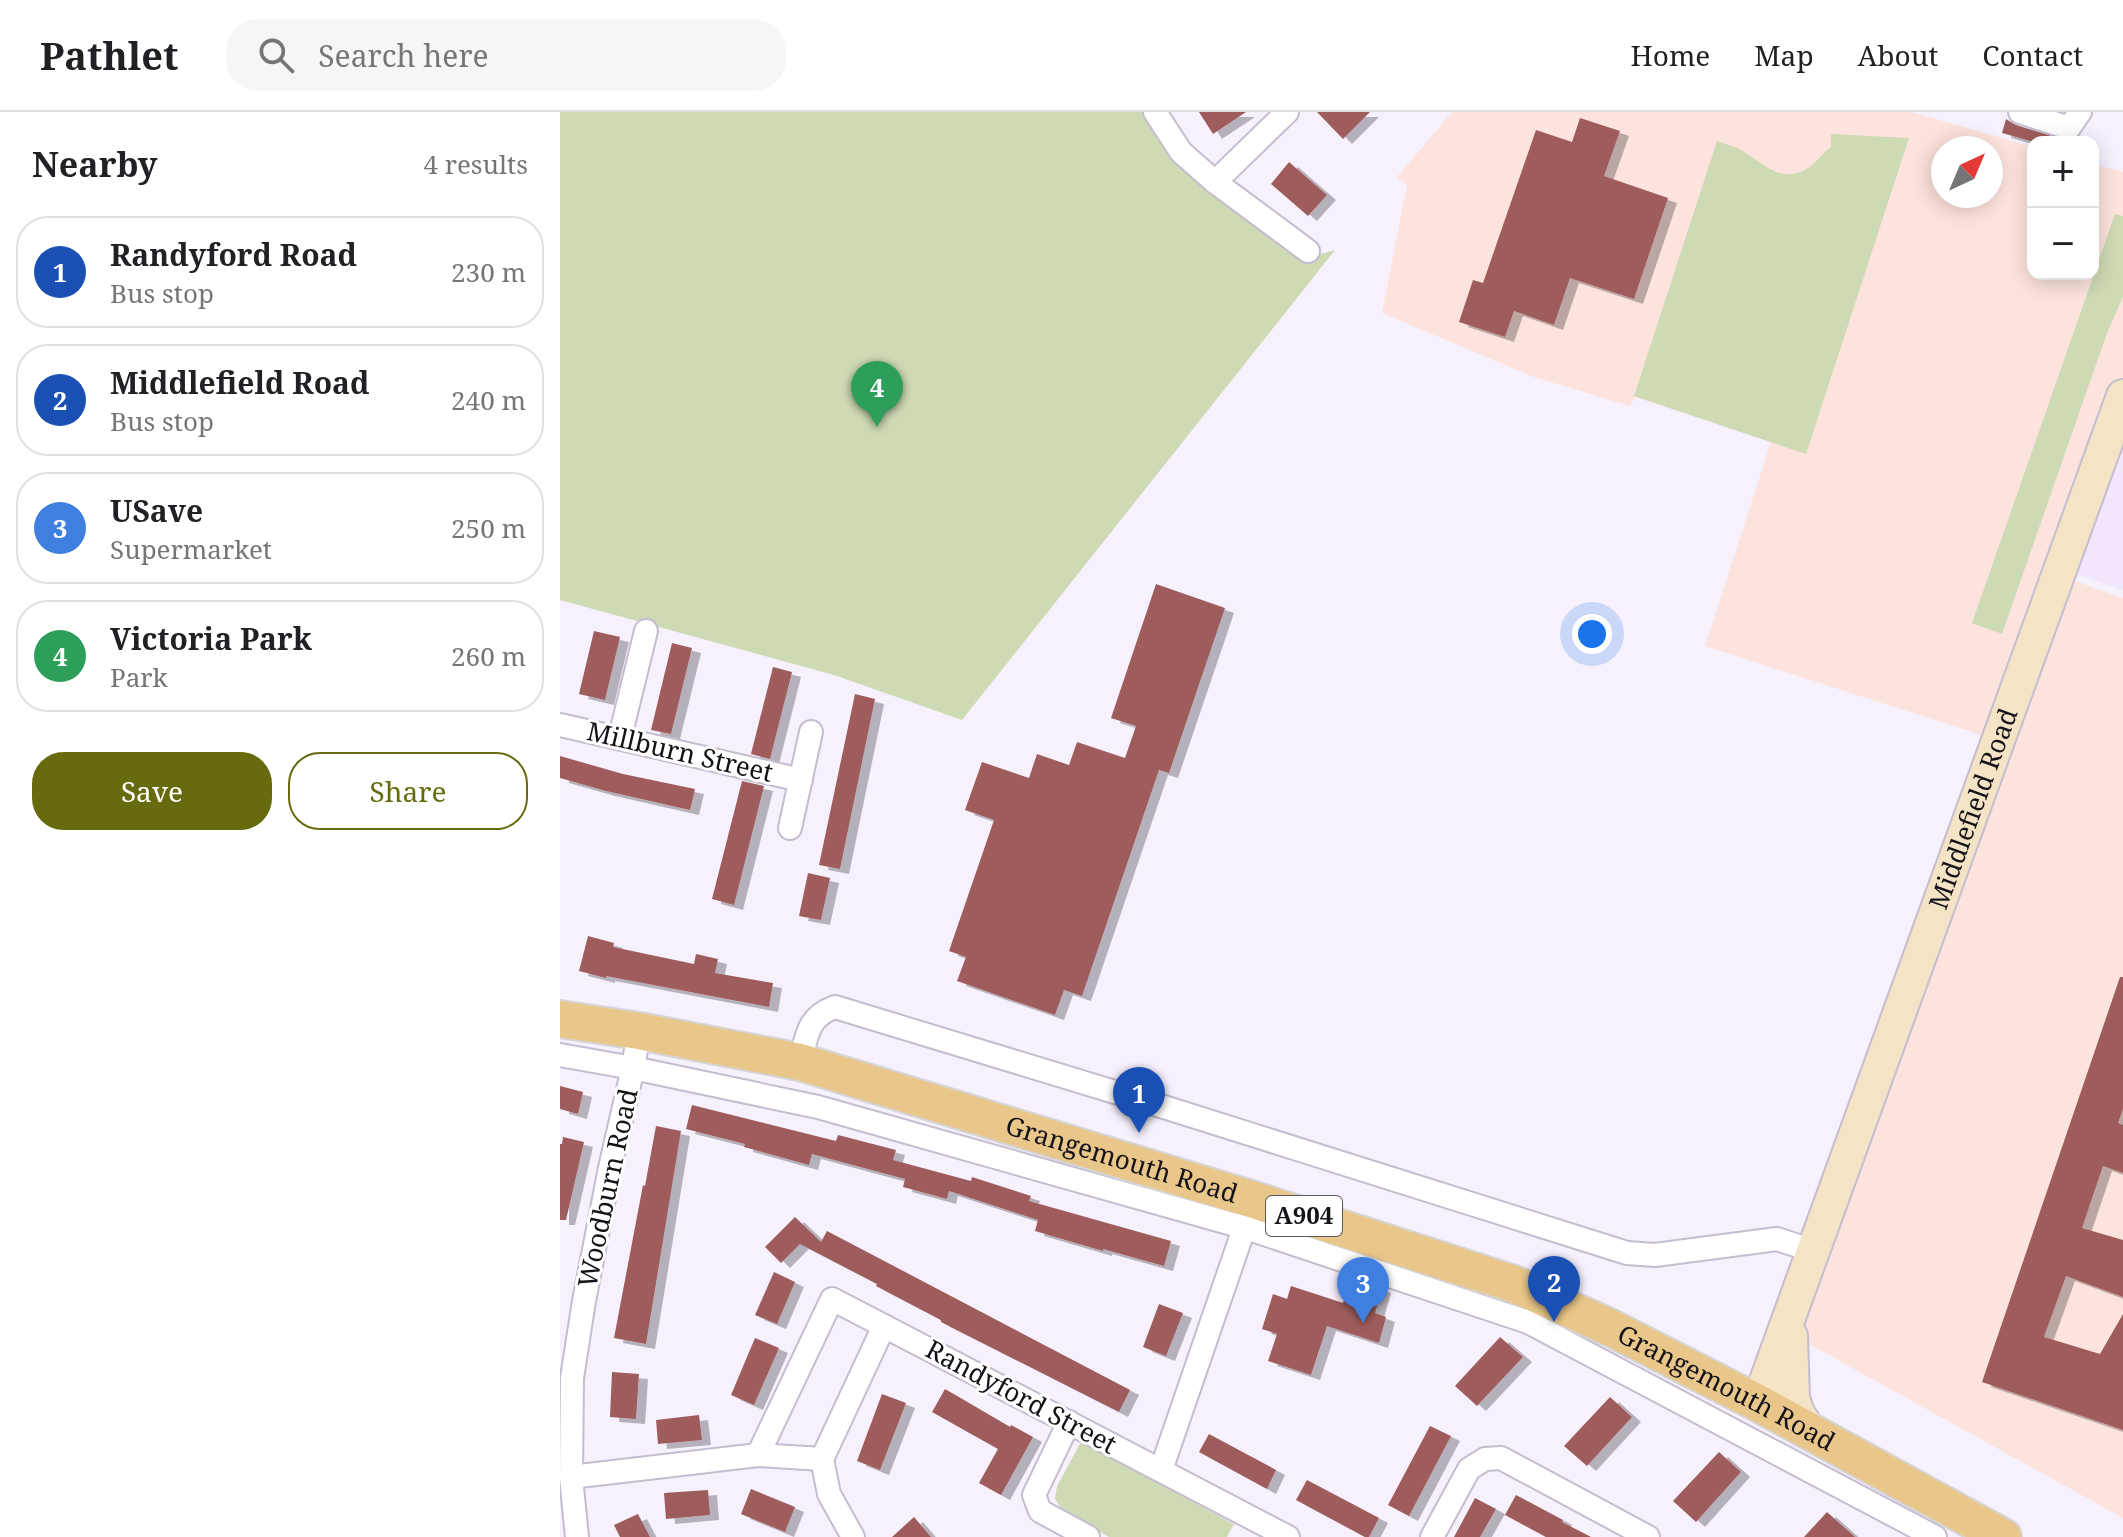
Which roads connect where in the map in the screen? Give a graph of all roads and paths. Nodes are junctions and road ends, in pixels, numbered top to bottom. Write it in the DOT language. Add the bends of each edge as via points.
graph roads {
  1 [pos="1155,112"];
  2 [pos="1287,112"];
  3 [pos="2020,112"];
  4 [pos="2080,112"];
  5 [pos="1215,182"];
  6 [pos="1308,251"];
  7 [pos="2123,396"];
  8 [pos="646,631"];
  9 [pos="560,725"];
  10 [pos="811,732"];
  11 [pos="620,737"];
  12 [pos="801,780"];
  13 [pos="790,828"];
  14 [pos="560,1019"];
  15 [pos="639,1031"];
  16 [pos="560,1055"];
  17 [pos="800,1062"];
  18 [pos="633,1068"];
  19 [pos="1250,1214"];
  20 [pos="1814,1251"];
  21 [pos="1414,1268"];
  22 [pos="1792,1313"];
  23 [pos="884,1326"];
  24 [pos="1758,1403"];
  25 [pos="1069,1422"];
  26 [pos="1808,1429"];
  27 [pos="758,1455"];
  28 [pos="822,1459"];
  29 [pos="1161,1470"];
  30 [pos="571,1477"];
  31 [pos="1250,1528"];
  32 [pos="577,1537"];
  33 [pos="853,1537"];
  34 [pos="1088,1537"];
  35 [pos="1288,1537"];
  36 [pos="1432,1537"];
  37 [pos="1648,1537"];
  38 [pos="1935,1537"];
  39 [pos="2003,1537"];
  1 -- 5 [label="street" via="1181,152"];
  2 -- 5 [label="street"];
  3 -- 4 [label="street" via="2069,128"];
  5 -- 6 [label="street"];
  7 -- 20 [label="street, Middlefield Road"];
  8 -- 11 [label="street"];
  9 -- 11 [label="street, Millburn Street"];
  10 -- 12 [label="street"];
  11 -- 12 [label="street, Millburn Street"];
  12 -- 13 [label="street"];
  14 -- 15 [label="main road, Grangemouth Road / A904"];
  15 -- 17 [label="main road, Grangemouth Road / A904"];
  15 -- 18 [label="street, Woodburn Road"];
  16 -- 18 [label="street, Grangemouth Road"];
  17 -- 19 [label="main road, Grangemouth Road / A904"];
  17 -- 20 [label="street" via="814,1019 835,1007 1627,1253 1655,1255 1777,1239"];
  18 -- 19 [label="street, Grangemouth Road" via="818,1107"];
  18 -- 30 [label="street, Woodburn Road" via="572,1378"];
  19 -- 21 [label="main road, Grangemouth Road / A904"];
  19 -- 29 [label="street"];
  20 -- 22 [label="street, Middlefield Road"];
  21 -- 24 [label="main road, Grangemouth Road / A904" via="1514,1284"];
  21 -- 38 [label="street, Grangemouth Road" via="1528,1322"];
  22 -- 24 [label="street, Middlefield Road"];
  22 -- 26 [label="street" via="1793,1398"];
  23 -- 25 [label="street, Randyford Street"];
  23 -- 27 [label="street, Randyford Street" via="832,1299"];
  23 -- 28 [label="street"];
  24 -- 26 [label="main road, Grangemouth Road / A904"];
  25 -- 29 [label="street, Randyford Street"];
  25 -- 34 [label="street" via="1034,1495 1040,1511"];
  26 -- 39 [label="main road, Grangemouth Road / A904"];
  27 -- 28 [label="street"];
  27 -- 30 [label="street"];
  28 -- 33 [label="street" via="829,1494"];
  29 -- 31 [label="street, Randyford Street"];
  30 -- 32 [label="street, Woodburn Road"];
  31 -- 35 [label="street, Randyford Street"];
  36 -- 37 [label="street" via="1469,1469 1485,1459 1501,1458"];
}
